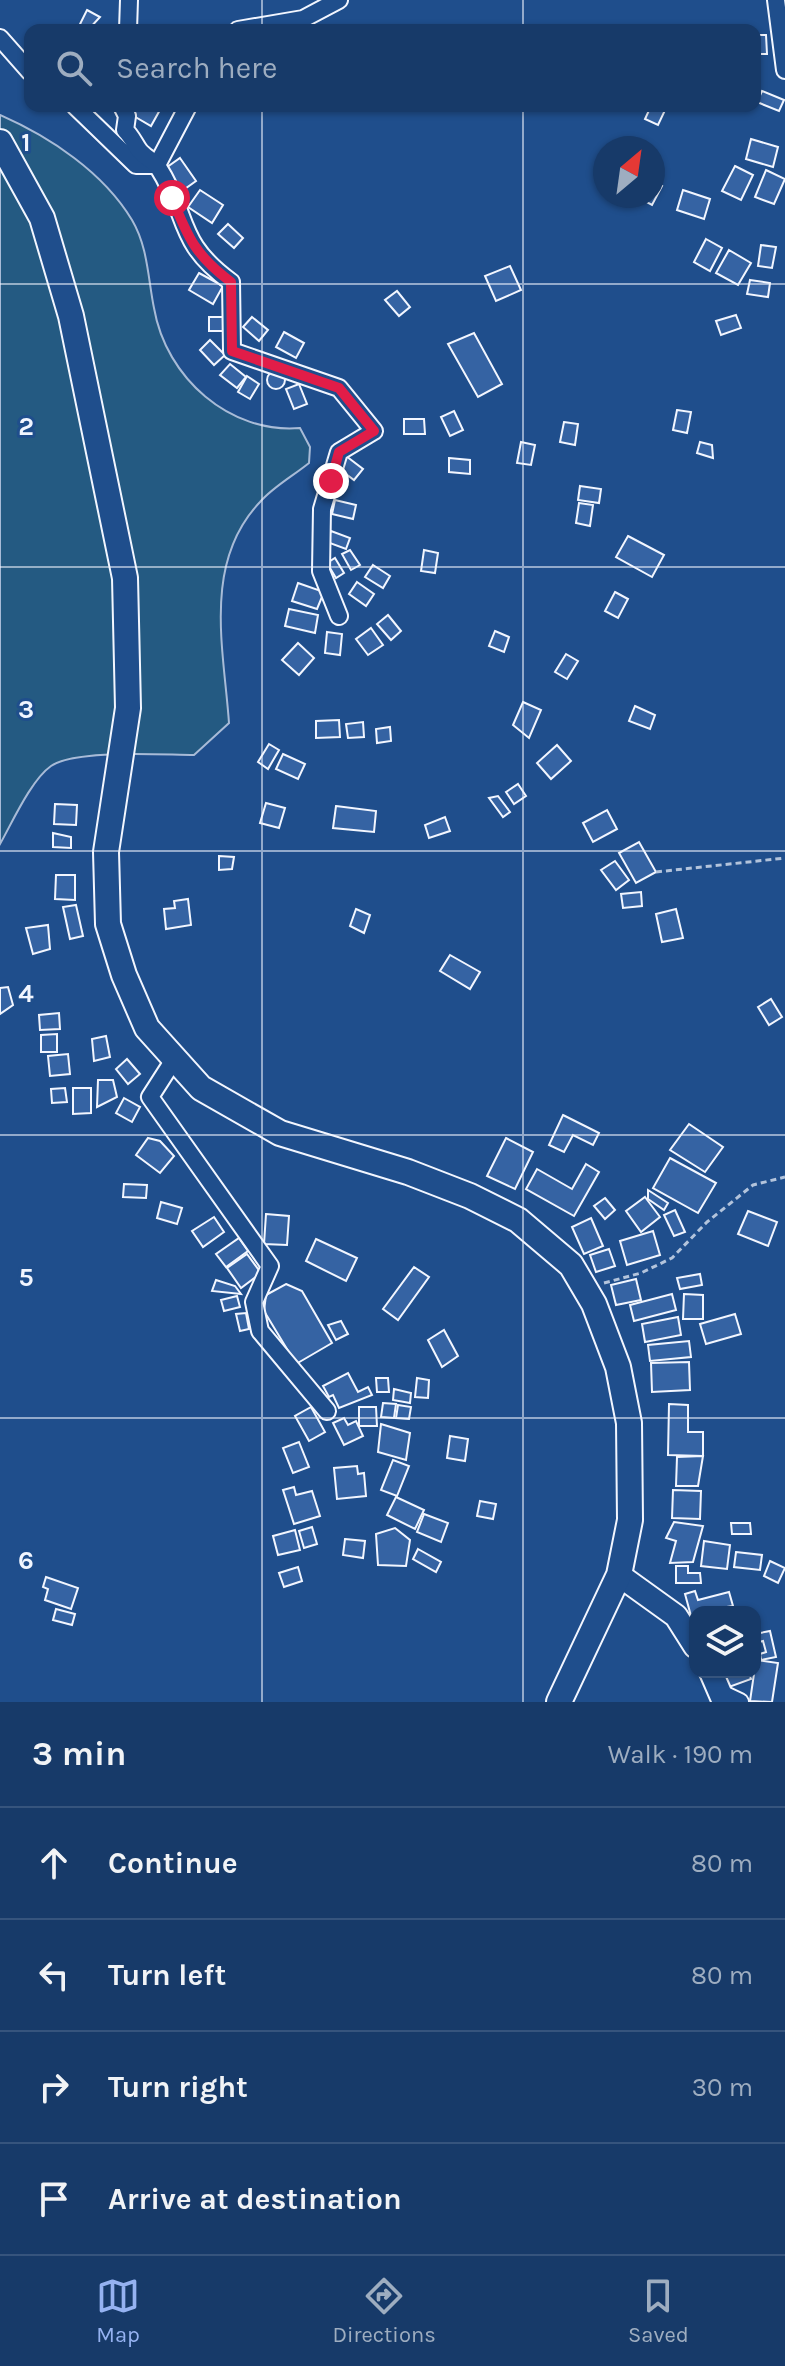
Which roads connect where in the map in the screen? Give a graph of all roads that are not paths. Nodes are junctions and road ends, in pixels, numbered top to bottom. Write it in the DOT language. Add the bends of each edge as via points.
graph roads {
  1 [pos="129,0"];
  2 [pos="339,0"];
  3 [pos="776,0"];
  4 [pos="128,24"];
  5 [pos="273,24"];
  6 [pos="0,38"];
  7 [pos="785,64"];
  8 [pos="24,65"];
  9 [pos="81,112"];
  10 [pos="125,112"];
  11 [pos="185,112"];
  12 [pos="0,142"];
  13 [pos="157,165"];
  14 [pos="339,616"];
  15 [pos="175,1058"];
  16 [pos="327,1411"];
  17 [pos="619,1575"];
  18 [pos="689,1637"];
  19 [pos="715,1678"];
  20 [pos="728,1699"];
  21 [pos="559,1702"];
  1 -- 4 [label="street"];
  2 -- 5 [label="street" via="303,19"];
  3 -- 7 [label="street"];
  6 -- 8 [label="street"];
  9 -- 13 [label="street" via="136,165"];
  10 -- 13 [label="street" via="125,130"];
  11 -- 13 [label="street"];
  12 -- 15 [label="highway" via="42,218 71,316 125,578 128,708 106,852 108,924 147,1028"];
  13 -- 14 [label="street" via="188,239 205,262 231,282 232,351 339,388 374,431 339,452 322,509 321,571"];
  15 -- 16 [label="street" via="150,1097 270,1266 254,1302 260,1331"];
  15 -- 17 [label="highway" via="201,1088 280,1133 470,1196 518,1220 571,1265 618,1367 629,1423 630,1520"];
  17 -- 18 [label="main road" via="676,1616"];
  17 -- 21 [label="highway"];
  19 -- 20 [label="main road"];
}
